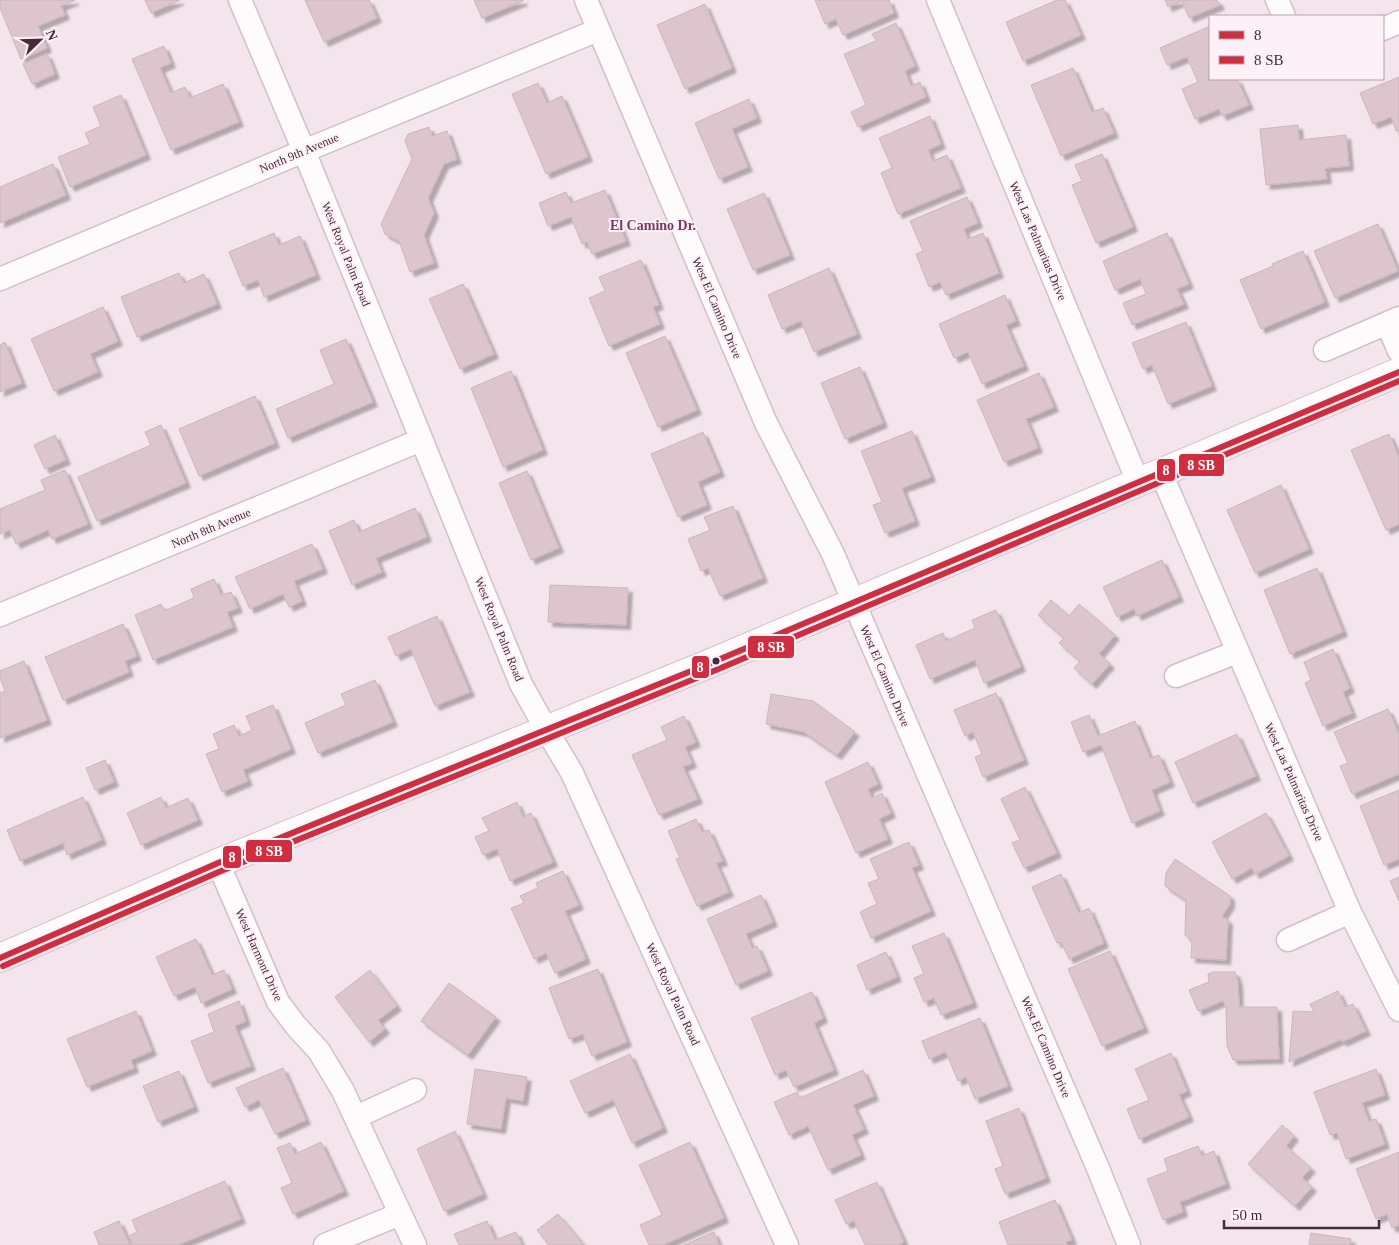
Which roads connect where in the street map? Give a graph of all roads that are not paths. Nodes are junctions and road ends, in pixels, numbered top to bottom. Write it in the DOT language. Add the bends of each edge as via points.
graph roads {
  1 [pos="240,0"];
  2 [pos="586,0"];
  3 [pos="938,0"];
  4 [pos="1277,0"];
  5 [pos="1284,15"];
  6 [pos="1399,22"];
  7 [pos="1384,29"];
  8 [pos="598,30"];
  9 [pos="304,151"];
  10 [pos="0,279"];
  11 [pos="1393,321"];
  12 [pos="1325,350"];
  13 [pos="1399,351"];
  14 [pos="1399,372"];
  15 [pos="421,440"];
  16 [pos="1149,478"];
  17 [pos="853,602"];
  18 [pos="0,615"];
  19 [pos="1237,652"];
  20 [pos="1176,676"];
  21 [pos="546,729"];
  22 [pos="218,863"];
  23 [pos="1350,912"];
  24 [pos="1288,940"];
  25 [pos="0,958"];
  26 [pos="1399,1010"];
  27 [pos="415,1090"];
  28 [pos="356,1117"];
  29 [pos="400,1214"];
  30 [pos="324,1245"];
  31 [pos="414,1245"];
  32 [pos="787,1245"];
  33 [pos="1129,1245"];
  1 -- 9 [label="street, West Royal Palm Road"];
  2 -- 8 [label="street, West El Camino Drive"];
  3 -- 16 [label="street, West Las Palmaritas Drive"];
  4 -- 5 [label="street"];
  6 -- 7 [label="street"];
  8 -- 9 [label="street, North 9th Avenue"];
  8 -- 17 [label="street, West El Camino Drive" via="766,423 833,554"];
  9 -- 10 [label="street, North 9th Avenue"];
  9 -- 15 [label="street, West Royal Palm Road"];
  11 -- 12 [label="street"];
  11 -- 13 [label="street"];
  14 -- 16 [label="main road"];
  15 -- 18 [label="street, North 8th Avenue"];
  15 -- 21 [label="street, West Royal Palm Road" via="521,684"];
  16 -- 17 [label="main road"];
  16 -- 19 [label="street, West Las Palmaritas Drive"];
  17 -- 21 [label="main road"];
  17 -- 33 [label="street, West El Camino Drive"];
  19 -- 20 [label="street"];
  19 -- 23 [label="street, West Las Palmaritas Drive"];
  21 -- 22 [label="main road"];
  21 -- 32 [label="street, West Royal Palm Road" via="572,774"];
  22 -- 25 [label="main road"];
  22 -- 28 [label="street, West Harmont Drive" via="278,1002 318,1051"];
  23 -- 24 [label="street"];
  23 -- 26 [label="street, West Las Palmaritas Drive"];
  27 -- 28 [label="street"];
  28 -- 29 [label="street, West Harmont Drive"];
  29 -- 30 [label="street"];
  29 -- 31 [label="street, West Harmont Drive"];
}
